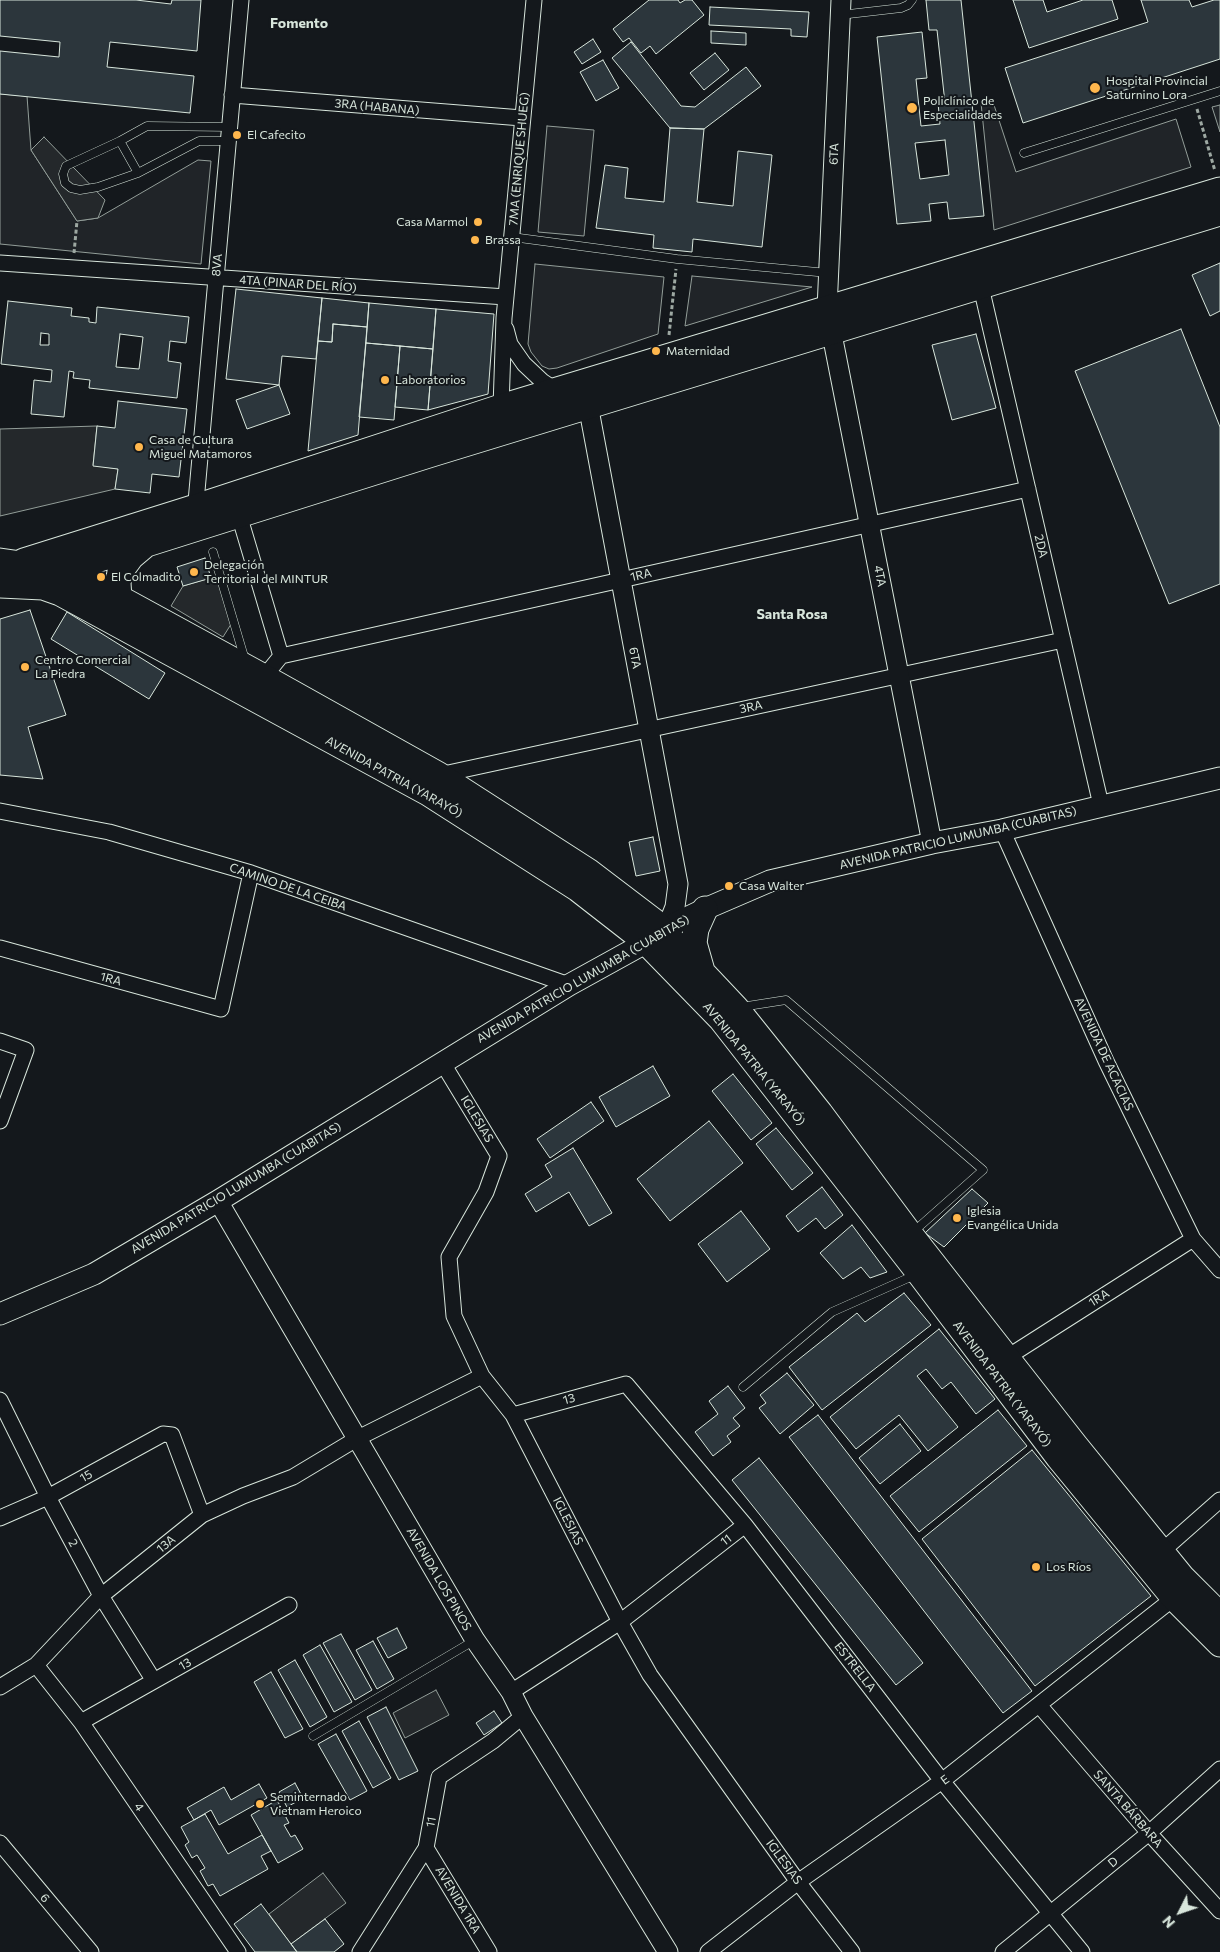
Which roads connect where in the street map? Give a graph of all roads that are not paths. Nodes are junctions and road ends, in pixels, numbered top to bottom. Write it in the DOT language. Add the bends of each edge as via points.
graph roads {
  1 [pos="241,0"];
  2 [pos="534,0"];
  3 [pos="912,0"];
  4 [pos="841,8"];
  5 [pos="1220,91"];
  6 [pos="232,95"];
  7 [pos="522,118"];
  8 [pos="229,134"];
  9 [pos="120,141"];
  10 [pos="1024,153"];
  11 [pos="138,173"];
  12 [pos="1218,181"];
  13 [pos="1220,213"];
  14 [pos="512,237"];
  15 [pos="0,263"];
  16 [pos="828,273"];
  17 [pos="216,278"];
  18 [pos="981,287"];
  19 [pos="506,297"];
  20 [pos="504,318"];
  21 [pos="830,320"];
  22 [pos="584,382"];
  23 [pos="557,391"];
  24 [pos="501,407"];
  25 [pos="588,407"];
  26 [pos="1028,489"];
  27 [pos="239,515"];
  28 [pos="195,518"];
  29 [pos="869,524"];
  30 [pos="148,544"];
  31 [pos="213,552"];
  32 [pos="62,570"];
  33 [pos="5,575"];
  34 [pos="621,580"];
  35 [pos="119,598"];
  36 [pos="1063,640"];
  37 [pos="281,656"];
  38 [pos="255,673"];
  39 [pos="899,675"];
  40 [pos="649,729"];
  41 [pos="439,774"];
  42 [pos="1218,783"];
  43 [pos="1101,805"];
  44 [pos="0,811"];
  45 [pos="1002,830"];
  46 [pos="932,843"];
  47 [pos="251,873"];
  48 [pos="705,909"];
  49 [pos="655,937"];
  50 [pos="0,948"];
  51 [pos="703,974"];
  52 [pos="569,985"];
  53 [pos="728,1013"];
  54 [pos="0,1041"];
  55 [pos="442,1062"];
  56 [pos="0,1120"];
  57 [pos="218,1201"];
  58 [pos="910,1234"];
  59 [pos="1193,1239"];
  60 [pos="927,1270"];
  61 [pos="1220,1270"];
  62 [pos="0,1314"];
  63 [pos="1006,1358"];
  64 [pos="482,1376"];
  65 [pos="626,1384"];
  66 [pos="743,1387"];
  67 [pos="0,1400"];
  68 [pos="513,1415"];
  69 [pos="358,1438"];
  70 [pos="1067,1452"];
  71 [pos="48,1497"];
  72 [pos="1220,1500"];
  73 [pos="202,1515"];
  74 [pos="0,1518"];
  75 [pos="745,1525"];
  76 [pos="1160,1552"];
  77 [pos="102,1596"];
  78 [pos="1174,1598"];
  79 [pos="289,1605"];
  80 [pos="1220,1615"];
  81 [pos="620,1622"];
  82 [pos="475,1640"];
  83 [pos="1220,1644"];
  84 [pos="36,1665"];
  85 [pos="154,1681"];
  86 [pos="0,1688"];
  87 [pos="510,1692"];
  88 [pos="1039,1705"];
  89 [pos="522,1716"];
  90 [pos="80,1722"];
  91 [pos="313,1736"];
  92 [pos="1220,1769"];
  93 [pos="942,1781"];
  94 [pos="1148,1833"];
  95 [pos="0,1843"];
  96 [pos="426,1848"];
  97 [pos="798,1882"];
  98 [pos="1220,1911"];
  99 [pos="1051,1914"];
  100 [pos="91,1952"];
  101 [pos="238,1952"];
  102 [pos="360,1952"];
  103 [pos="489,1952"];
  104 [pos="668,1952"];
  105 [pos="708,1952"];
  106 [pos="852,1952"];
  107 [pos="1003,1952"];
  108 [pos="1082,1952"];
  1 -- 6 [label="street, 8VA"];
  2 -- 7 [label="street, 7MA (ENRIQUE SHUEG)"];
  3 -- 4 [label="lane" via="900,8"];
  4 -- 16 [label="street, 6TA"];
  5 -- 10 [label="lane"];
  6 -- 7 [label="street, 3RA (HABANA)"];
  6 -- 8 [label="street, 8VA"];
  7 -- 14 [label="street, 7MA (ENRIQUE SHUEG)"];
  8 -- 9 [label="lane" via="147,126"];
  8 -- 11 [label="lane" via="199,140"];
  8 -- 17 [label="street, 8VA"];
  9 -- 11 [label="lane"];
  9 -- 11 [label="lane" via="66,166 64,183 80,190"];
  12 -- 21 [label="main road"];
  13 -- 18 [label="main road"];
  14 -- 16 [label="lane" via="677,259"];
  14 -- 19 [label="street, 7MA (ENRIQUE SHUEG)"];
  15 -- 17 [label="street, 4TA (PINAR DEL RÍO)"];
  16 -- 21 [label="street, 6TA"];
  17 -- 19 [label="street, 4TA (PINAR DEL RÍO)"];
  17 -- 28 [label="street, 8VA"];
  18 -- 21 [label="main road"];
  18 -- 26 [label="street, 2DA"];
  19 -- 20 [label="street, 7MA (ENRIQUE SHUEG)"];
  20 -- 23 [label="street, 7MA (ENRIQUE SHUEG)" via="510,344 524,364"];
  20 -- 24 [label="street, 7MA (ENRIQUE SHUEG)"];
  21 -- 22 [label="main road" via="666,357"];
  21 -- 25 [label="main road"];
  21 -- 29 [label="street, 4TA"];
  22 -- 23 [label="main road"];
  22 -- 25 [label="street, 6TA"];
  23 -- 24 [label="main road"];
  24 -- 28 [label="main road"];
  25 -- 27 [label="main road"];
  25 -- 34 [label="street, 6TA"];
  26 -- 29 [label="street, 1RA"];
  26 -- 36 [label="street, 2DA"];
  27 -- 28 [label="main road"];
  27 -- 37 [label="street"];
  28 -- 30 [label="main road"];
  28 -- 33 [label="main road"];
  29 -- 34 [label="street, 1RA"];
  29 -- 39 [label="street, 4TA"];
  30 -- 32 [label="main road"];
  30 -- 35 [label="main road" via="131,557 120,572"];
  31 -- 38 [label="lane"];
  32 -- 33 [label="main road"];
  32 -- 35 [label="main road, AVENIDA PATRIA (YARAYÓ)"];
  33 -- 49 [label="main road, AVENIDA PATRIA (YARAYÓ)" via="60,593 428,793"];
  34 -- 37 [label="street, 1RA"];
  34 -- 40 [label="street, 6TA"];
  35 -- 38 [label="main road, AVENIDA PATRIA (YARAYÓ)"];
  36 -- 39 [label="street, 3RA"];
  36 -- 43 [label="street, 2DA"];
  37 -- 38 [label="street"];
  38 -- 41 [label="main road, AVENIDA PATRIA (YARAYÓ)"];
  39 -- 40 [label="street, 3RA"];
  39 -- 46 [label="street, 4TA"];
  40 -- 41 [label="street, 3RA"];
  40 -- 49 [label="street, 6TA" via="678,884 675,907"];
  41 -- 49 [label="main road, AVENIDA PATRIA (YARAYÓ)" via="588,871 638,908"];
  42 -- 43 [label="main road, AVENIDA PATRICIO LUMUMBA (CUABITAS)"];
  43 -- 45 [label="main road, AVENIDA PATRICIO LUMUMBA (CUABITAS)"];
  44 -- 47 [label="street, CAMINO DE LA CEIBA" via="109,832"];
  45 -- 46 [label="main road, AVENIDA PATRICIO LUMUMBA (CUABITAS)"];
  45 -- 59 [label="street, AVENIDA DE ACACIAS" via="1106,1061"];
  46 -- 48 [label="main road, AVENIDA PATRICIO LUMUMBA (CUABITAS)" via="770,881"];
  47 -- 50 [label="street, 1RA" via="222,1009"];
  47 -- 52 [label="street, CAMINO DE LA CEIBA"];
  48 -- 49 [label="main road, AVENIDA PATRICIO LUMUMBA (CUABITAS)"];
  48 -- 51 [label="main road" via="694,943"];
  49 -- 51 [label="main road, AVENIDA PATRIA (YARAYÓ)"];
  49 -- 52 [label="main road, AVENIDA PATRICIO LUMUMBA (CUABITAS)"];
  49 -- 53 [label="main road, AVENIDA PATRIA (YARAYÓ)"];
  51 -- 53 [label="main road, AVENIDA PATRIA (YARAYÓ)"];
  52 -- 55 [label="main road, AVENIDA PATRICIO LUMUMBA (CUABITAS)"];
  53 -- 58 [label="main road, AVENIDA PATRIA (YARAYÓ)" via="820,1113"];
  53 -- 58 [label="lane" via="786,1000 983,1170"];
  53 -- 60 [label="main road, AVENIDA PATRIA (YARAYÓ)"];
  54 -- 56 [label="street" via="26,1050"];
  55 -- 57 [label="main road, AVENIDA PATRICIO LUMUMBA (CUABITAS)"];
  55 -- 64 [label="street, IGLESIAS" via="499,1156 486,1192 449,1257 454,1316"];
  57 -- 62 [label="main road, AVENIDA PATRICIO LUMUMBA (CUABITAS)" via="94,1274"];
  57 -- 69 [label="street, AVENIDA LOS PINOS"];
  58 -- 60 [label="main road, AVENIDA PATRIA (YARAYÓ)"];
  59 -- 61 [label="street, AVENIDA DE ACACIAS"];
  59 -- 63 [label="street, 1RA"];
  60 -- 63 [label="main road, AVENIDA PATRIA (YARAYÓ)"];
  60 -- 66 [label="lane" via="832,1312"];
  60 -- 70 [label="main road, AVENIDA PATRIA (YARAYÓ)"];
  63 -- 70 [label="main road, AVENIDA PATRIA (YARAYÓ)"];
  64 -- 68 [label="street, IGLESIAS"];
  64 -- 69 [label="street"];
  65 -- 68 [label="street, 13"];
  65 -- 75 [label="street, ESTRELLA"];
  67 -- 71 [label="street, 2"];
  68 -- 81 [label="street, IGLESIAS"];
  69 -- 73 [label="street, 13A" via="293,1476"];
  69 -- 82 [label="street, AVENIDA LOS PINOS"];
  70 -- 76 [label="main road, AVENIDA PATRIA (YARAYÓ)"];
  70 -- 78 [label="main road, AVENIDA PATRIA (YARAYÓ)"];
  71 -- 73 [label="street, 15" via="163,1434 172,1435"];
  71 -- 74 [label="street, 15"];
  71 -- 77 [label="street, 2"];
  72 -- 76 [label="street"];
  73 -- 77 [label="street, 13A"];
  75 -- 81 [label="street, 11"];
  75 -- 93 [label="street, ESTRELLA"];
  76 -- 80 [label="main road, AVENIDA PATRIA (YARAYÓ)"];
  77 -- 84 [label="street, 13A"];
  77 -- 85 [label="street, 2"];
  78 -- 83 [label="main road, AVENIDA PATRIA (YARAYÓ)"];
  78 -- 88 [label="street, E"];
  79 -- 85 [label="street, 13"];
  81 -- 87 [label="street, 11"];
  81 -- 97 [label="street, IGLESIAS" via="650,1675"];
  82 -- 87 [label="street, AVENIDA LOS PINOS"];
  82 -- 91 [label="lane"];
  84 -- 86 [label="street, 13A"];
  84 -- 90 [label="street, 4"];
  85 -- 90 [label="street, 13"];
  87 -- 89 [label="street, AVENIDA LOS PINOS"];
  88 -- 93 [label="street, E"];
  88 -- 94 [label="street, SANTA BÁRBARA"];
  89 -- 96 [label="street, 11" via="493,1741 439,1777"];
  89 -- 104 [label="street, AVENIDA LOS PINOS"];
  90 -- 101 [label="street, 4"];
  92 -- 94 [label="street, D"];
  93 -- 97 [label="street, E"];
  93 -- 99 [label="street, ESTRELLA"];
  94 -- 98 [label="street, SANTA BÁRBARA"];
  94 -- 99 [label="street, D"];
  95 -- 100 [label="street, 6"];
  96 -- 102 [label="street, 11"];
  96 -- 103 [label="street, AVENIDA 1RA"];
  97 -- 105 [label="street, E"];
  97 -- 106 [label="street, IGLESIAS"];
  99 -- 107 [label="street, D"];
  99 -- 108 [label="street, ESTRELLA"];
}
